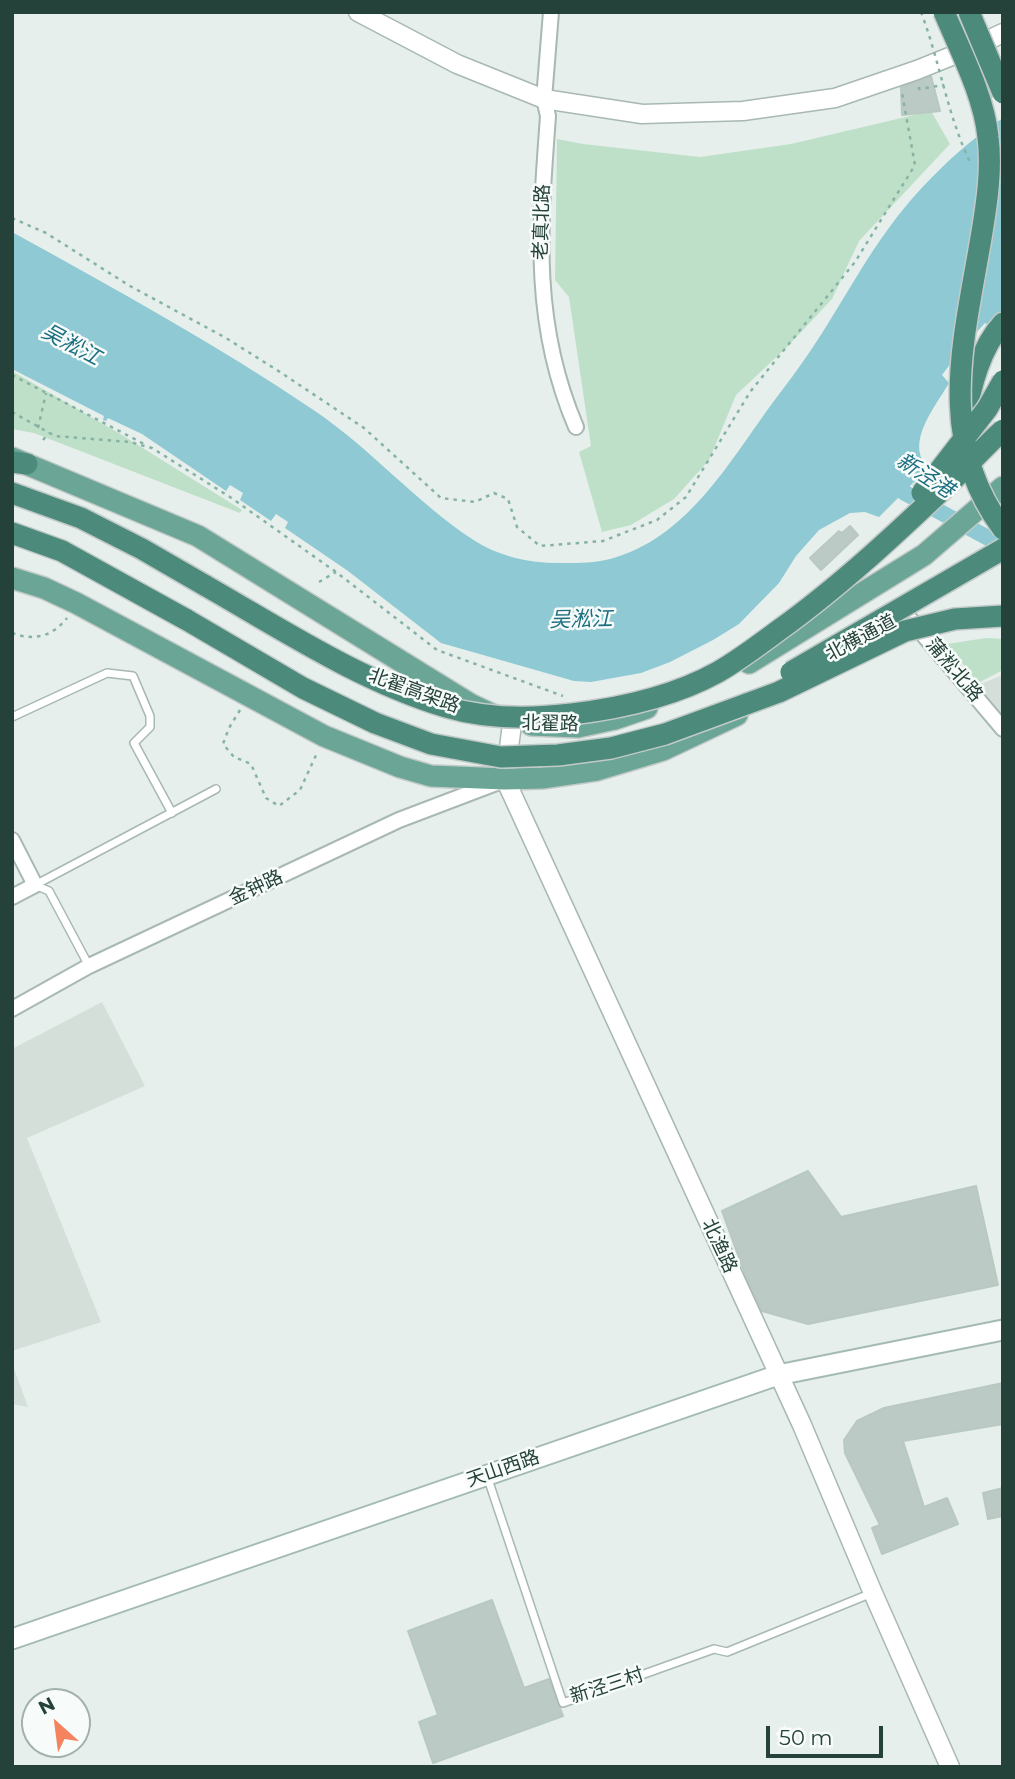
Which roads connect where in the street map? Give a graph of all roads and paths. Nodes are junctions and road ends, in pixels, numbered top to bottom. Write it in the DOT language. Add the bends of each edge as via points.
graph roads {
  1 [pos="358,12"];
  2 [pos="551,12"];
  3 [pos="922,12"];
  4 [pos="944,12"];
  5 [pos="969,12"];
  6 [pos="1003,33"];
  7 [pos="899,76"];
  8 [pos="1003,93"];
  9 [pos="544,99"];
  10 [pos="972,166"];
  11 [pos="12,218"];
  12 [pos="1003,323"];
  13 [pos="12,376"];
  14 [pos="1003,381"];
  15 [pos="46,393"];
  16 [pos="12,412"];
  17 [pos="1003,413"];
  18 [pos="576,427"];
  19 [pos="38,428"];
  20 [pos="964,428"];
  21 [pos="1003,430"];
  22 [pos="48,433"];
  23 [pos="43,440"];
  24 [pos="152,448"];
  25 [pos="17,461"];
  26 [pos="1001,488"];
  27 [pos="12,493"];
  28 [pos="1003,529"];
  29 [pos="12,533"];
  30 [pos="1003,542"];
  31 [pos="1003,549"];
  32 [pos="1003,564"];
  33 [pos="859,566"];
  34 [pos="336,572"];
  35 [pos="12,578"];
  36 [pos="319,582"];
  37 [pos="76,603"];
  38 [pos="904,612"];
  39 [pos="1003,616"];
  40 [pos="12,633"];
  41 [pos="250,695"];
  42 [pos="562,696"];
  43 [pos="720,714"];
  44 [pos="12,717"];
  45 [pos="512,724"];
  46 [pos="1003,729"];
  47 [pos="324,736"];
  48 [pos="505,779"];
  49 [pos="216,789"];
  50 [pos="172,813"];
  51 [pos="12,840"];
  52 [pos="35,885"];
  53 [pos="12,897"];
  54 [pos="89,966"];
  55 [pos="12,1009"];
  56 [pos="1003,1330"];
  57 [pos="778,1375"];
  58 [pos="486,1475"];
  59 [pos="873,1593"];
  60 [pos="12,1639"];
  61 [pos="950,1767"];
  1 -- 9 [label="street" via="457,64"];
  2 -- 9 [label="street, 老真北路"];
  3 -- 10 [label="path, bridge" via="952,120"];
  4 -- 20 [label="highway, bridge" via="970,73 988,136 985,214 960,365"];
  5 -- 8 [label="highway, bridge"];
  6 -- 7 [label="street"];
  7 -- 9 [label="street" via="835,98 743,111 642,114"];
  7 -- 11 [label="path" via="915,165 855,262 750,392 686,497 657,520 603,541 540,546 517,527 508,499 494,493 475,502 441,498 364,428 280,372 46,233"];
  9 -- 18 [label="street, 老真北路" via="548,116 540,235 543,296 555,371"];
  12 -- 20 [label="highway" via="971,389"];
  13 -- 15 [label="path"];
  14 -- 33 [label="highway, bridge" via="940,471"];
  15 -- 19 [label="path"];
  15 -- 24 [label="path"];
  16 -- 19 [label="path"];
  17 -- 33 [label="highway, bridge"];
  19 -- 22 [label="path"];
  20 -- 28 [label="highway, bridge" via="974,481"];
  21 -- 33 [label="highway, bridge"];
  22 -- 23 [label="path"];
  22 -- 24 [label="path"];
  24 -- 34 [label="path"];
  25 -- 45 [label="main road, 北翟路" via="198,536 470,704"];
  26 -- 45 [label="main road, 北翟路" via="924,555 715,684 578,727"];
  27 -- 33 [label="highway, 北翟高架路, bridge" via="81,518 142,549 392,688 448,707 505,717 606,710 650,700 718,672 809,608"];
  29 -- 43 [label="highway, bridge" via="62,551 303,688 431,744 501,757 558,755 611,748"];
  30 -- 38 [label="main road, bridge" via="962,577"];
  31 -- 43 [label="highway, bridge"];
  32 -- 43 [label="highway, 北横通道, bridge"];
  34 -- 36 [label="path"];
  34 -- 42 [label="path" via="437,650"];
  35 -- 37 [label="main road"];
  37 -- 40 [label="path" via="60,627 46,636 27,638"];
  37 -- 41 [label="main road"];
  38 -- 46 [label="street, 蒲淞北路"];
  38 -- 48 [label="main road" via="724,722 663,750 597,770"];
  39 -- 43 [label="highway, bridge" via="956,619 905,631 779,692"];
  41 -- 47 [label="main road"];
  41 -- 47 [label="path" via="223,744 234,757 251,764 266,797 279,806 300,790"];
  44 -- 50 [label="lane" via="107,673 133,676 150,716 150,727 134,743"];
  45 -- 48 [label="street"];
  47 -- 48 [label="main road" via="431,776"];
  48 -- 54 [label="street, 金钟路" via="399,820"];
  48 -- 57 [label="street, 北渔路"];
  49 -- 50 [label="lane"];
  50 -- 52 [label="lane"];
  51 -- 52 [label="street"];
  52 -- 53 [label="street"];
  52 -- 54 [label="lane" via="48,891"];
  54 -- 55 [label="street, 金钟路"];
  56 -- 57 [label="main road, 天山西路"];
  57 -- 58 [label="main road, 天山西路"];
  57 -- 59 [label="street, 北渔路"];
  58 -- 59 [label="lane, 新泾三村" via="563,1703 714,1649 727,1652"];
  58 -- 60 [label="main road, 天山西路"];
  59 -- 61 [label="street, 北渔路"];
}
